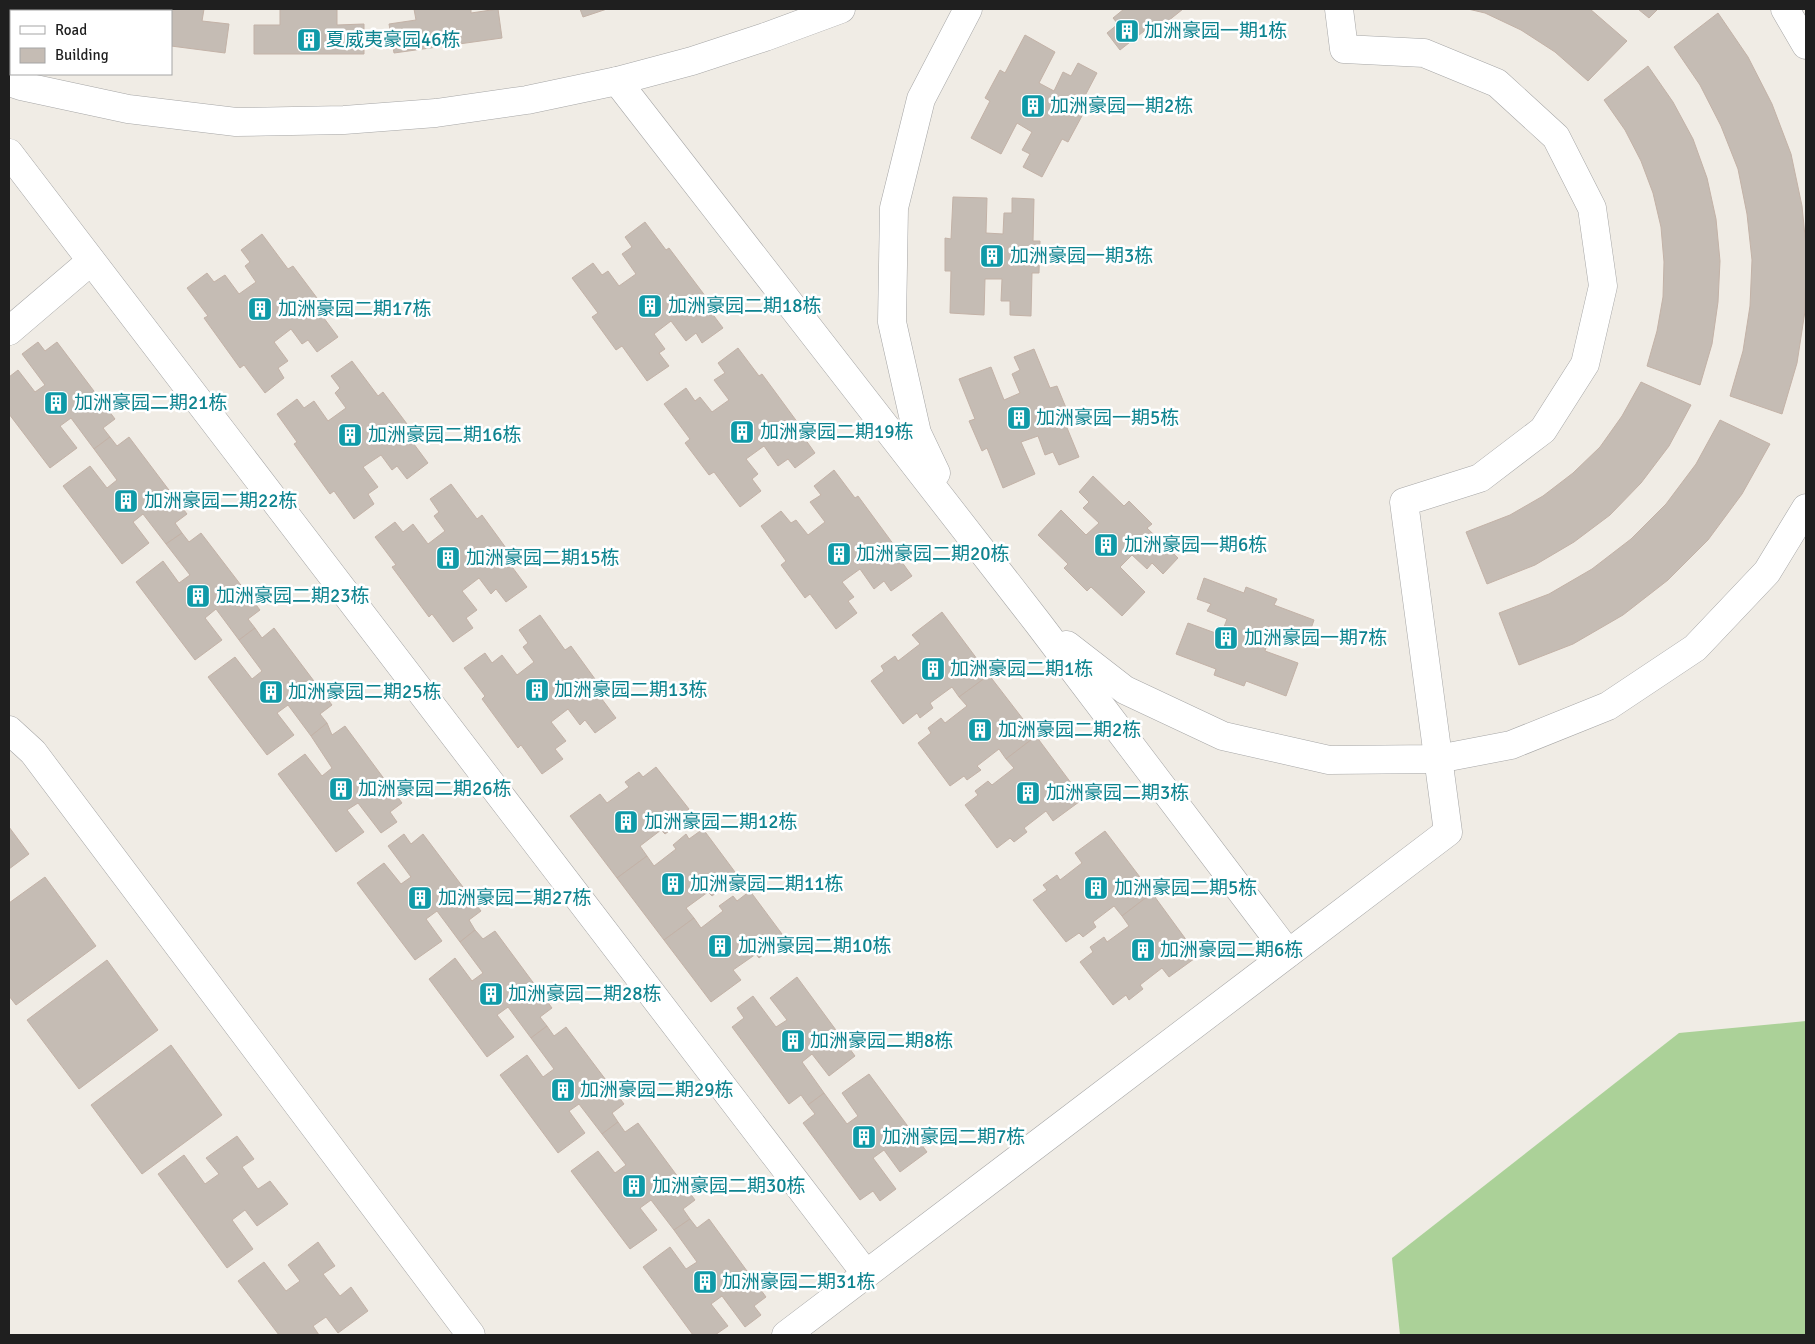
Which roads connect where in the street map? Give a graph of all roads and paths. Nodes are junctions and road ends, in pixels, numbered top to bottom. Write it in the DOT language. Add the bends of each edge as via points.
graph roads {
  1 [pos="841,9"];
  2 [pos="968,9"];
  3 [pos="1339,9"];
  4 [pos="1785,9"];
  5 [pos="1806,45"];
  6 [pos="617,81"];
  7 [pos="9,82"];
  8 [pos="9,153"];
  9 [pos="91,261"];
  10 [pos="9,331"];
  11 [pos="1806,508"];
  12 [pos="961,524"];
  13 [pos="1038,623"];
  14 [pos="9,730"];
  15 [pos="1438,759"];
  16 [pos="1288,953"];
  17 [pos="866,1274"];
  18 [pos="471,1335"];
  19 [pos="786,1335"];
  1 -- 6 [label="lane" via="692,61"];
  2 -- 12 [label="lane" via="921,99 894,208 892,294 892,322 916,433"];
  3 -- 15 [label="lane" via="1344,49 1424,53 1497,83 1556,137 1594,218 1602,286 1585,364 1543,430 1480,478 1404,502"];
  4 -- 5 [label="lane"];
  6 -- 7 [label="lane" via="527,100 436,113 344,120 236,122 128,109"];
  6 -- 12 [label="lane"];
  8 -- 9 [label="lane"];
  9 -- 10 [label="lane"];
  9 -- 17 [label="lane"];
  11 -- 15 [label="lane" via="1767,572 1695,648 1608,706 1511,745"];
  12 -- 13 [label="lane"];
  13 -- 15 [label="lane" via="1125,690 1223,736 1329,760"];
  13 -- 16 [label="lane"];
  14 -- 18 [label="lane" via="33,752"];
  15 -- 16 [label="lane" via="1448,832"];
  16 -- 17 [label="lane"];
  17 -- 19 [label="lane"];
}
